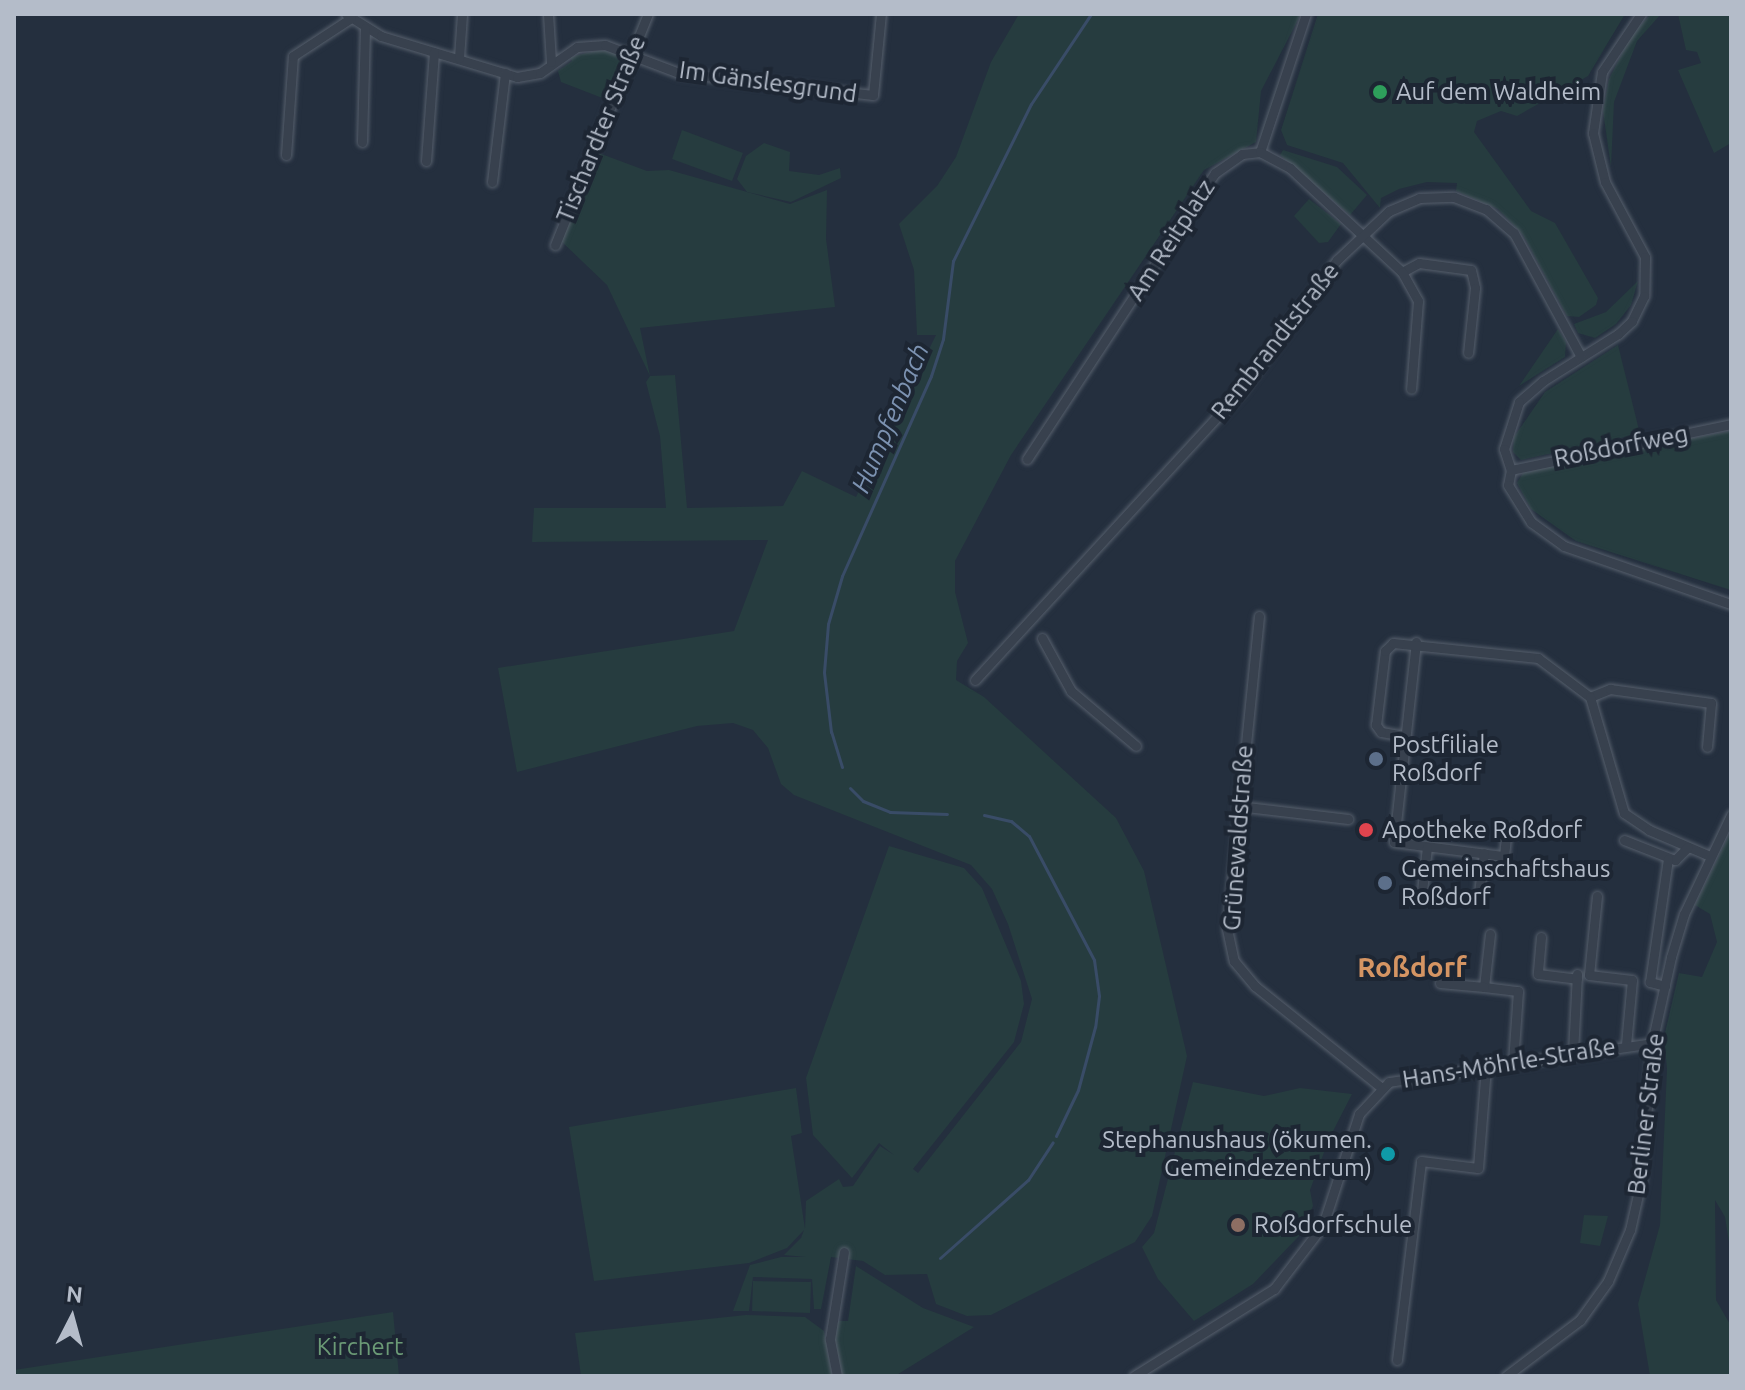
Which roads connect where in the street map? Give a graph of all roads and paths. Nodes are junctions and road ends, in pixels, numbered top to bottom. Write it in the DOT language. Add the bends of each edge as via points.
graph roads {
  1 [pos="462,14"];
  2 [pos="548,14"];
  3 [pos="648,14"];
  4 [pos="881,14"];
  5 [pos="1306,14"];
  6 [pos="1641,14"];
  7 [pos="349,16"];
  8 [pos="365,28"];
  9 [pos="434,52"];
  10 [pos="632,53"];
  11 [pos="459,58"];
  12 [pos="551,62"];
  13 [pos="505,73"];
  14 [pos="362,142"];
  15 [pos="1260,152"];
  16 [pos="286,155"];
  17 [pos="426,161"];
  18 [pos="492,182"];
  19 [pos="1360,233"];
  20 [pos="555,245"];
  21 [pos="1402,272"];
  22 [pos="1468,353"];
  23 [pos="1581,357"];
  24 [pos="1411,389"];
  25 [pos="1731,424"];
  26 [pos="1027,459"];
  27 [pos="1511,470"];
  28 [pos="1731,604"];
  29 [pos="1259,616"];
  30 [pos="1042,638"];
  31 [pos="1416,642"];
  32 [pos="975,680"];
  33 [pos="1590,697"];
  34 [pos="1404,736"];
  35 [pos="1136,746"];
  36 [pos="1707,747"];
  37 [pos="1238,806"];
  38 [pos="1731,815"];
  39 [pos="1348,819"];
  40 [pos="1507,828"];
  41 [pos="1624,840"];
  42 [pos="1427,847"];
  43 [pos="1688,847"];
  44 [pos="1484,853"];
  45 [pos="1710,856"];
  46 [pos="1668,859"];
  47 [pos="1422,891"];
  48 [pos="1479,893"];
  49 [pos="1597,896"];
  50 [pos="1490,934"];
  51 [pos="1541,937"];
  52 [pos="1440,983"];
  53 [pos="1665,986"];
  54 [pos="1484,987"];
  55 [pos="1652,1043"];
  56 [pos="1626,1045"];
  57 [pos="1573,1053"];
  58 [pos="1513,1062"];
  59 [pos="1486,1066"];
  60 [pos="1382,1088"];
  61 [pos="844,1252"];
  62 [pos="1397,1360"];
  63 [pos="837,1376"];
  64 [pos="1134,1376"];
  65 [pos="1506,1376"];
  1 -- 11 [label="street"];
  2 -- 12 [label="street"];
  3 -- 10 [label="street, Tischardter Straße"];
  4 -- 10 [label="street, Im Gänslesgrund" via="873,95 679,73"];
  5 -- 15 [label="street"];
  6 -- 23 [label="street" via="1602,72 1593,133 1605,182 1645,257 1645,290 1632,321"];
  7 -- 8 [label="street"];
  7 -- 16 [label="street" via="293,56"];
  8 -- 9 [label="street"];
  8 -- 14 [label="street"];
  9 -- 11 [label="street"];
  9 -- 17 [label="street"];
  10 -- 12 [label="street" via="591,45"];
  10 -- 20 [label="street, Tischardter Straße"];
  11 -- 13 [label="street"];
  12 -- 13 [label="street" via="532,76"];
  13 -- 18 [label="street"];
  15 -- 19 [label="street" via="1290,168"];
  15 -- 26 [label="street, Am Reitplatz" via="1242,154 1215,173"];
  19 -- 21 [label="street"];
  19 -- 23 [label="street, Rembrandtstraße" via="1389,211 1419,198 1454,197 1486,209 1514,233"];
  19 -- 32 [label="street, Rembrandtstraße" via="1241,391"];
  21 -- 22 [label="street" via="1419,263 1471,270 1475,288"];
  21 -- 24 [label="street" via="1418,301"];
  23 -- 27 [label="street" via="1529,391 1513,412 1503,454"];
  25 -- 27 [label="street, Roßdorfweg"];
  27 -- 28 [label="street" via="1507,481 1514,500 1552,539"];
  29 -- 37 [label="street, Grünewaldstraße"];
  30 -- 35 [label="street" via="1071,691"];
  31 -- 33 [label="street" via="1538,658"];
  31 -- 34 [label="street"];
  31 -- 34 [label="street" via="1389,646 1382,671 1377,727"];
  33 -- 36 [label="street" via="1610,689 1711,703"];
  33 -- 43 [label="street" via="1624,813"];
  34 -- 42 [label="street" via="1394,842"];
  37 -- 39 [label="street"];
  37 -- 60 [label="street, Grünewaldstraße" via="1227,929 1234,961 1255,986"];
  38 -- 45 [label="street, Berliner Straße"];
  40 -- 44 [label="street" via="1504,856"];
  41 -- 46 [label="street"];
  42 -- 44 [label="street"];
  42 -- 47 [label="street"];
  43 -- 45 [label="street"];
  43 -- 46 [label="street" via="1680,859"];
  44 -- 48 [label="street"];
  45 -- 53 [label="street, Berliner Straße" via="1684,914"];
  46 -- 53 [label="street" via="1665,908 1657,913 1650,982"];
  49 -- 56 [label="street" via="1589,975 1632,980"];
  50 -- 54 [label="street"];
  51 -- 57 [label="street" via="1538,974 1577,976"];
  52 -- 54 [label="street"];
  53 -- 55 [label="street, Berliner Straße"];
  54 -- 58 [label="street" via="1518,991"];
  55 -- 56 [label="street, Hans-Möhrle-Straße"];
  55 -- 65 [label="street, Berliner Straße" via="1641,1181 1630,1230 1608,1281 1580,1320"];
  56 -- 57 [label="street, Hans-Möhrle-Straße"];
  57 -- 58 [label="street, Hans-Möhrle-Straße"];
  58 -- 59 [label="street, Hans-Möhrle-Straße"];
  59 -- 60 [label="street, Hans-Möhrle-Straße" via="1413,1076"];
  59 -- 62 [label="street" via="1478,1168 1421,1161"];
  60 -- 64 [label="street, Hans-Möhrle-Straße" via="1359,1114 1323,1225 1274,1289"];
  61 -- 63 [label="street" via="830,1339"];
}
